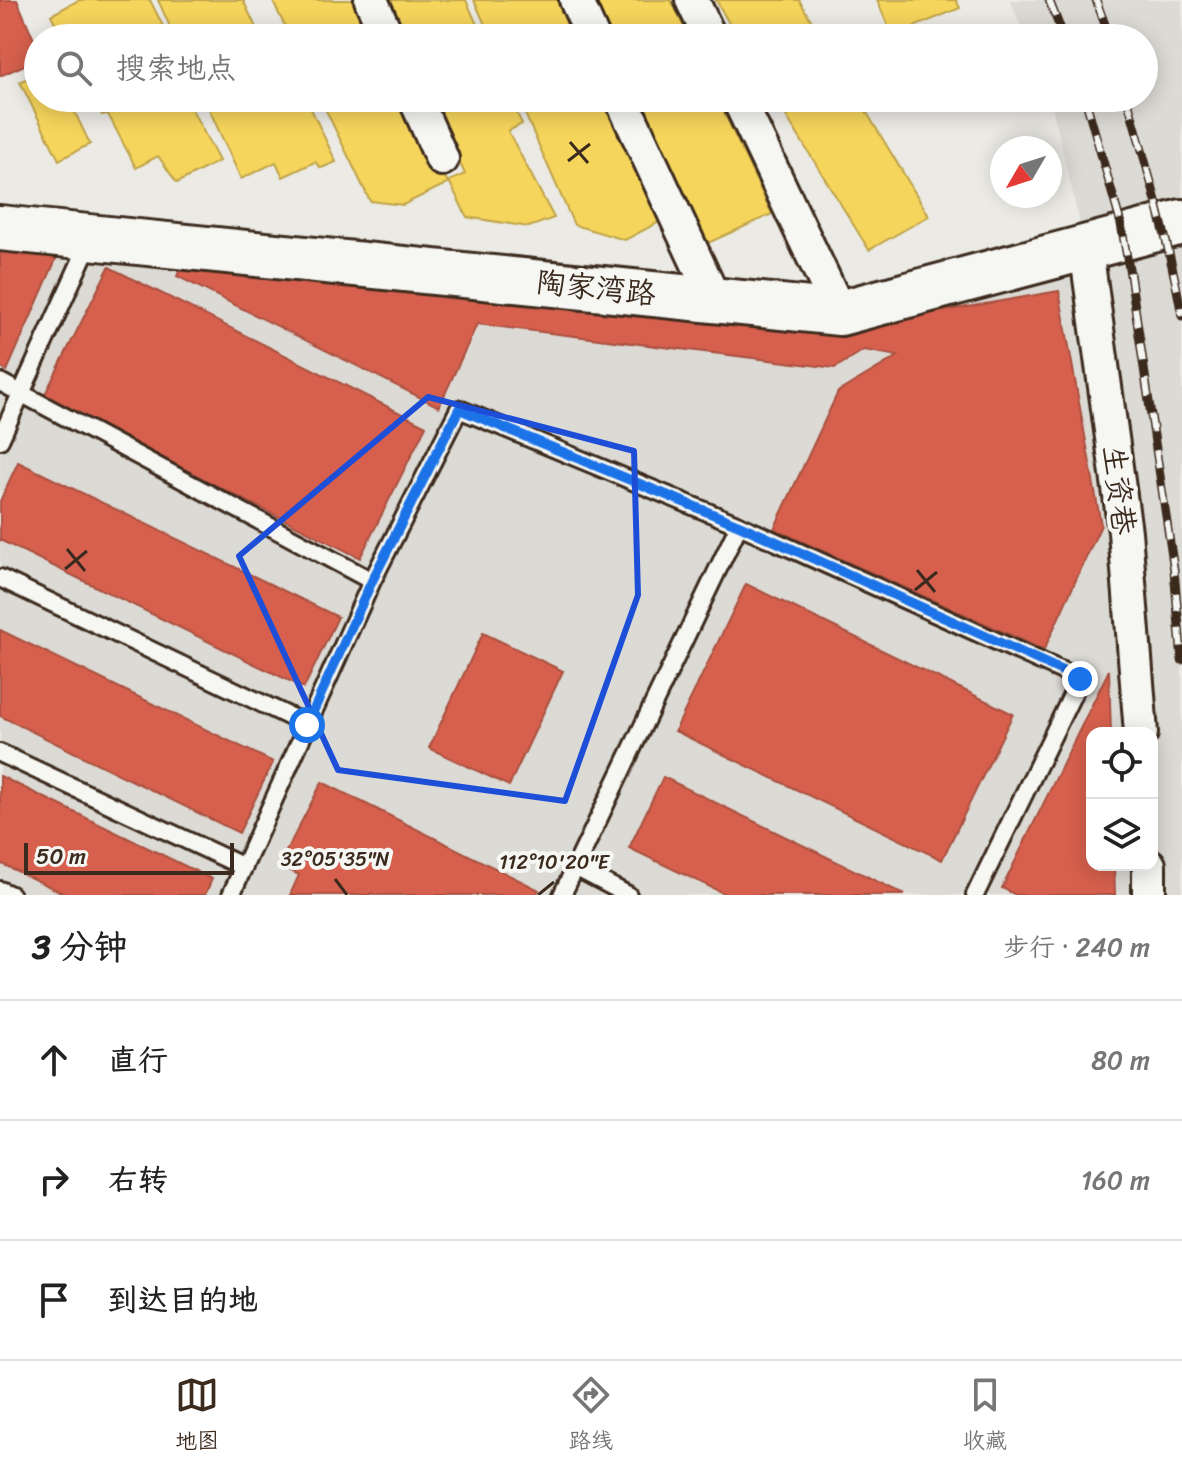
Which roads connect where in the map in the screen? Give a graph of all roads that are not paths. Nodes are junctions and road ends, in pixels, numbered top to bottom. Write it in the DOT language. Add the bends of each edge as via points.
graph roads {
  1 [pos="371,0"];
  2 [pos="576,0"];
  3 [pos="692,0"];
  4 [pos="382,24"];
  5 [pos="587,24"];
  6 [pos="703,24"];
  7 [pos="421,112"];
  8 [pos="627,112"];
  9 [pos="745,112"];
  10 [pos="442,159"];
  11 [pos="1182,222"];
  12 [pos="0,228"];
  13 [pos="92,237"];
  14 [pos="1086,249"];
  15 [pos="715,301"];
  16 [pos="840,313"];
  17 [pos="0,382"];
  18 [pos="21,393"];
  19 [pos="0,440"];
  20 [pos="739,525"];
  21 [pos="0,578"];
  22 [pos="372,581"];
  23 [pos="307,725"];
  24 [pos="1141,727"];
  25 [pos="0,753"];
  26 [pos="244,867"];
  27 [pos="575,867"];
  28 [pos="1149,871"];
  29 [pos="0,890"];
  30 [pos="11,895"];
  31 [pos="231,895"];
  32 [pos="562,895"];
  33 [pos="628,895"];
  34 [pos="975,895"];
  35 [pos="1149,895"];
  1 -- 4 [label="street"];
  2 -- 5 [label="street"];
  3 -- 6 [label="street"];
  7 -- 10 [label="street"];
  8 -- 15 [label="street"];
  9 -- 16 [label="street"];
  11 -- 14 [label="street, 陶家湾路"];
  12 -- 13 [label="street, 陶家湾路"];
  13 -- 15 [label="street, 陶家湾路"];
  13 -- 18 [label="lane"];
  14 -- 16 [label="street, 陶家湾路"];
  14 -- 24 [label="street, 生资巷" via="1125,532"];
  15 -- 16 [label="street, 陶家湾路"];
  17 -- 18 [label="lane"];
  18 -- 19 [label="lane"];
  18 -- 22 [label="lane"];
  20 -- 22 [label="lane" via="459,409"];
  20 -- 27 [label="lane"];
  20 -- 34 [label="lane" via="1080,679"];
  21 -- 23 [label="lane"];
  22 -- 23 [label="lane"];
  23 -- 26 [label="lane"];
  25 -- 26 [label="lane"];
  26 -- 31 [label="lane"];
  27 -- 32 [label="lane"];
  27 -- 33 [label="lane"];
  28 -- 35 [label="street"];
  29 -- 30 [label="lane"];
}
